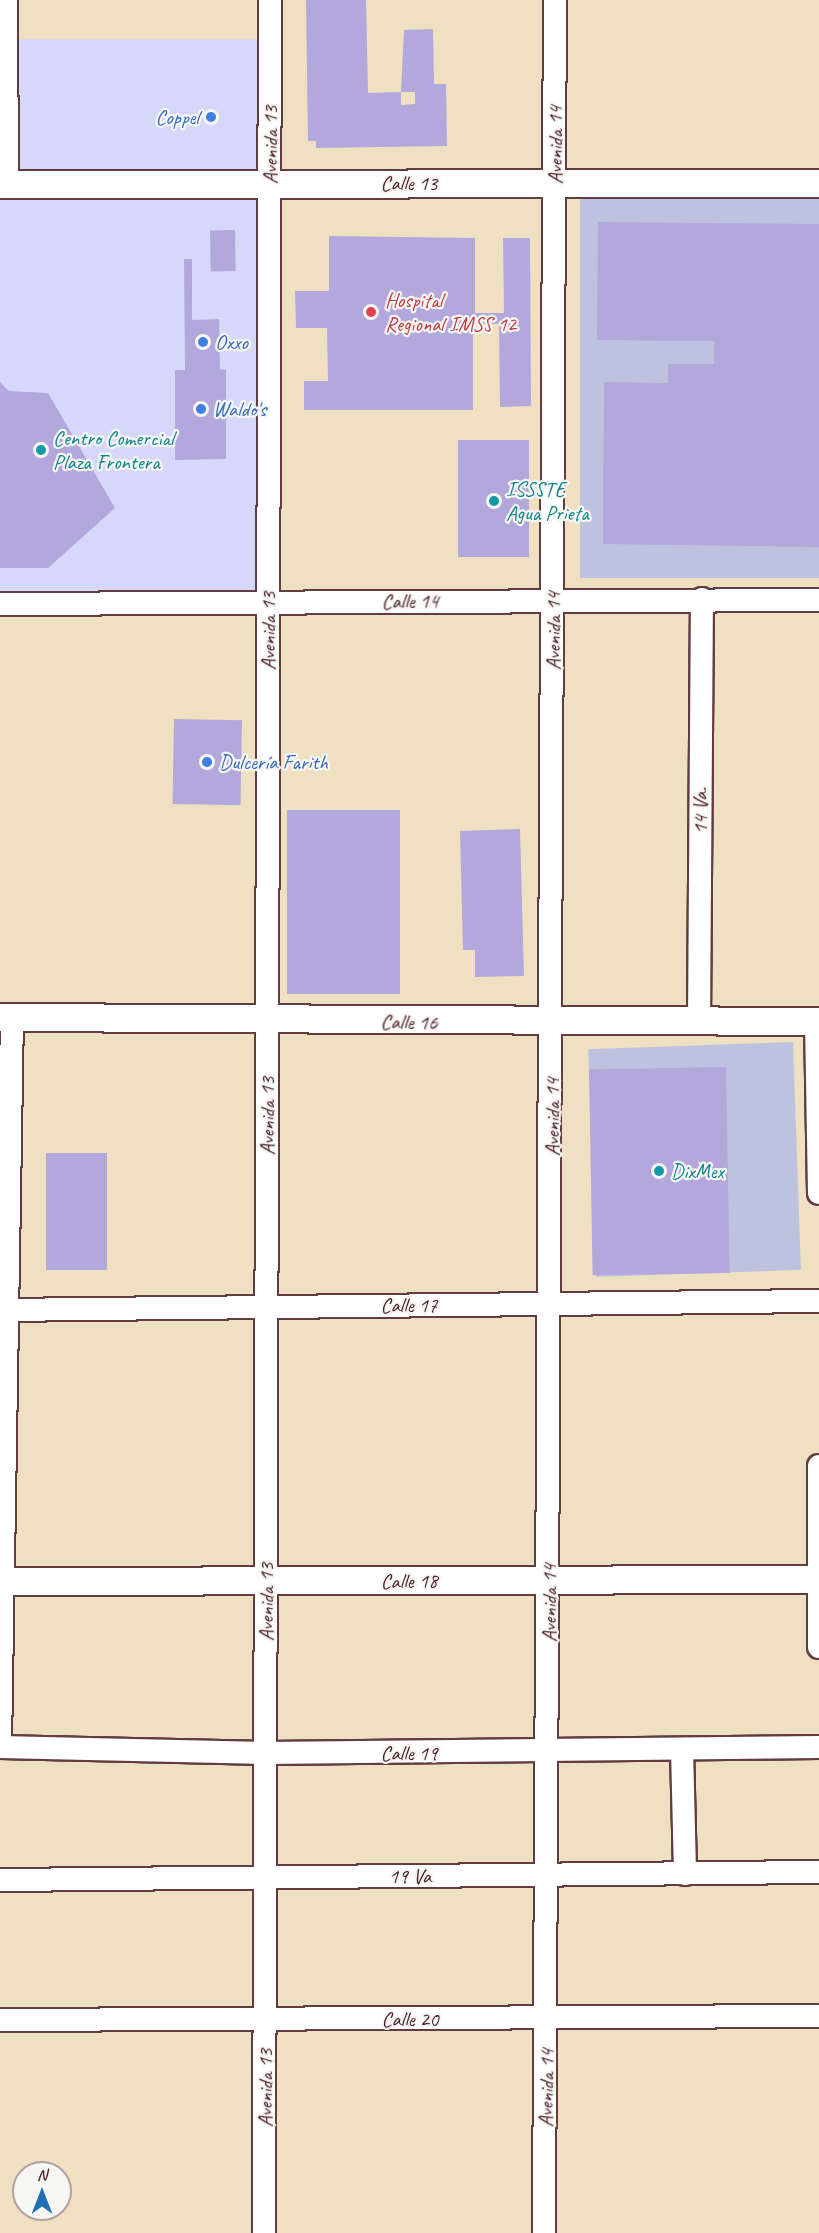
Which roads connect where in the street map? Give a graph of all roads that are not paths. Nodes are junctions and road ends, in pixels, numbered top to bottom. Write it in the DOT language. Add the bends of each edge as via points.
graph roads {
  1 [pos="6,0"];
  2 [pos="270,0"];
  3 [pos="555,0"];
  4 [pos="270,183"];
  5 [pos="555,183"];
  6 [pos="819,183"];
  7 [pos="3,184"];
  8 [pos="553,598"];
  9 [pos="702,599"];
  10 [pos="819,600"];
  11 [pos="0,604"];
  12 [pos="268,604"];
  13 [pos="6,1017"];
  14 [pos="266,1020"];
  15 [pos="817,1021"];
  16 [pos="699,1023"];
  17 [pos="553,1024"];
  18 [pos="819,1193"];
  19 [pos="819,1301"];
  20 [pos="550,1304"];
  21 [pos="267,1306"];
  22 [pos="5,1310"];
  23 [pos="819,1466"];
  24 [pos="549,1579"];
  25 [pos="818,1579"];
  26 [pos="2,1581"];
  27 [pos="266,1582"];
  28 [pos="819,1647"];
  29 [pos="0,1746"];
  30 [pos="819,1747"];
  31 [pos="682,1749"];
  32 [pos="548,1752"];
  33 [pos="266,1753"];
  34 [pos="819,1872"];
  35 [pos="685,1874"];
  36 [pos="548,1875"];
  37 [pos="265,1877"];
  38 [pos="0,1880"];
  39 [pos="819,2016"];
  40 [pos="265,2019"];
  41 [pos="547,2019"];
  42 [pos="0,2020"];
  43 [pos="264,2233"];
  44 [pos="544,2233"];
  1 -- 7 [label="street"];
  2 -- 4 [label="street, Avenida 13"];
  3 -- 5 [label="street, Avenida 14"];
  4 -- 5 [label="street, Calle 13"];
  4 -- 7 [label="street, Calle 13"];
  4 -- 12 [label="street, Avenida 13"];
  5 -- 6 [label="street, Calle 13"];
  5 -- 8 [label="street, Avenida 14"];
  8 -- 9 [label="street, Calle 14"];
  8 -- 12 [label="street, Calle 14"];
  8 -- 17 [label="street, Avenida 14"];
  9 -- 10 [label="street, Calle 14"];
  9 -- 16 [label="street, 14 Va."];
  11 -- 12 [label="street, Calle 14"];
  12 -- 14 [label="street, Avenida 13"];
  13 -- 14 [label="street, Calle 16"];
  13 -- 22 [label="street"];
  14 -- 17 [label="street, Calle 16"];
  14 -- 21 [label="street, Avenida 13"];
  15 -- 16 [label="street, Calle 16"];
  15 -- 18 [label="street"];
  16 -- 17 [label="street, Calle 16"];
  17 -- 20 [label="street, Avenida 14"];
  19 -- 20 [label="street, Calle 17"];
  20 -- 21 [label="street, Calle 17"];
  20 -- 24 [label="street, Avenida 14"];
  21 -- 22 [label="street, Calle 17"];
  21 -- 27 [label="street, Avenida 13"];
  22 -- 26 [label="street"];
  23 -- 25 [label="street"];
  24 -- 25 [label="street, Calle 18"];
  24 -- 27 [label="street, Calle 18"];
  24 -- 32 [label="street, Avenida 14"];
  25 -- 28 [label="street"];
  26 -- 27 [label="street, Calle 18"];
  26 -- 29 [label="street"];
  27 -- 33 [label="street, Avenida 13"];
  29 -- 33 [label="street, Calle 19"];
  30 -- 31 [label="street, Calle 19"];
  31 -- 32 [label="street, Calle 19"];
  31 -- 35 [label="street"];
  32 -- 33 [label="street, Calle 19"];
  32 -- 36 [label="street, Avenida 14"];
  33 -- 37 [label="street, Avenida 13"];
  34 -- 35 [label="street, 19 Va"];
  35 -- 36 [label="street, 19 Va"];
  36 -- 37 [label="street, 19 Va"];
  36 -- 41 [label="street, Avenida 14"];
  37 -- 38 [label="street, 19 Va"];
  37 -- 40 [label="street, Avenida 13"];
  39 -- 41 [label="street, Calle 20"];
  40 -- 41 [label="street, Calle 20"];
  40 -- 42 [label="street, Calle 20"];
  40 -- 43 [label="street, Avenida 13"];
  41 -- 44 [label="street, Avenida 14"];
}
